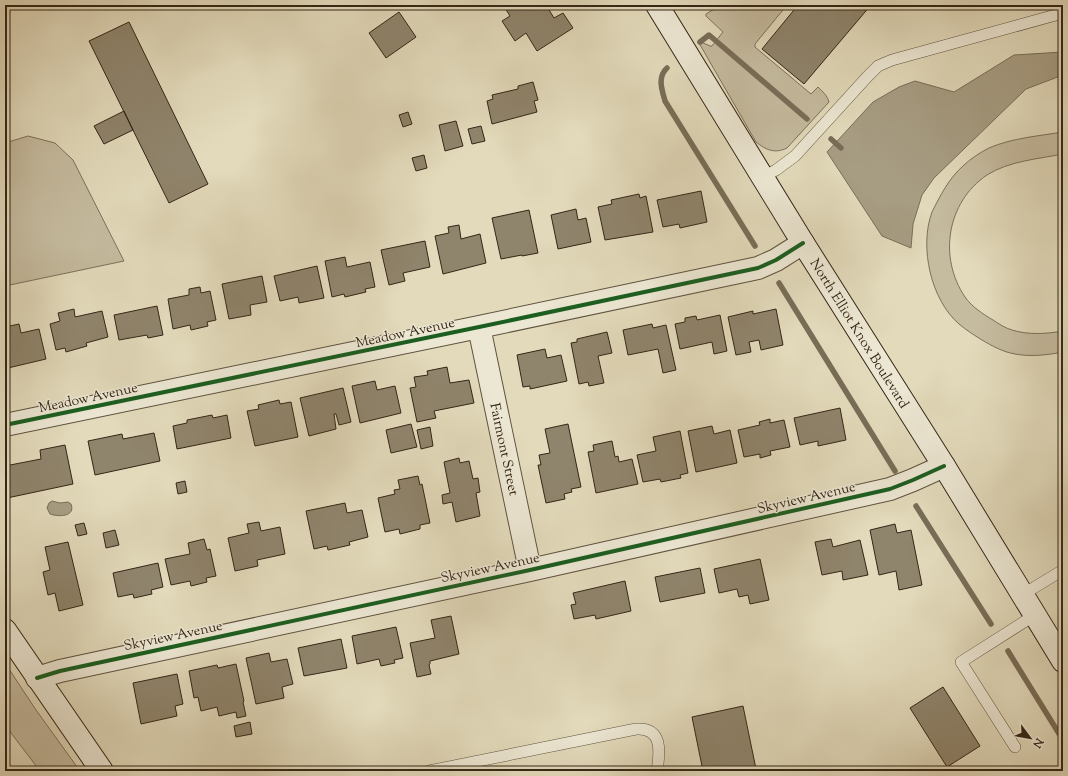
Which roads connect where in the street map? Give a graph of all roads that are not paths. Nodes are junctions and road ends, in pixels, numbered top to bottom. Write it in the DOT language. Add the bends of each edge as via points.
graph roads {
  1 [pos="657,5"];
  2 [pos="1063,13"];
  3 [pos="763,177"];
  4 [pos="803,243"];
  5 [pos="479,327"];
  6 [pos="5,426"];
  7 [pos="944,466"];
  8 [pos="530,570"];
  9 [pos="1063,570"];
  10 [pos="1022,595"];
  11 [pos="1035,615"];
  12 [pos="5,630"];
  13 [pos="1063,661"];
  14 [pos="37,678"];
  15 [pos="1015,747"];
  16 [pos="102,771"];
  17 [pos="429,771"];
  18 [pos="657,771"];
  1 -- 3 [label="street, North Elliot Knox Boulevard"];
  2 -- 3 [label="lane" via="878,66 795,156"];
  3 -- 4 [label="street, North Elliot Knox Boulevard"];
  4 -- 5 [label="street, Meadow Avenue" via="758,268"];
  4 -- 7 [label="street, North Elliot Knox Boulevard"];
  5 -- 6 [label="street, Meadow Avenue"];
  5 -- 8 [label="street, Fairmont Street"];
  7 -- 8 [label="street, Skyview Avenue" via="890,489"];
  7 -- 10 [label="street, North Elliot Knox Boulevard"];
  8 -- 14 [label="street, Skyview Avenue"];
  9 -- 10 [label="lane"];
  10 -- 11 [label="street, North Elliot Knox Boulevard"];
  11 -- 13 [label="street, North Elliot Knox Boulevard"];
  11 -- 15 [label="lane" via="961,662"];
  12 -- 14 [label="street"];
  14 -- 16 [label="street"];
  17 -- 18 [label="lane" via="643,728 654,734 657,739"];
}
